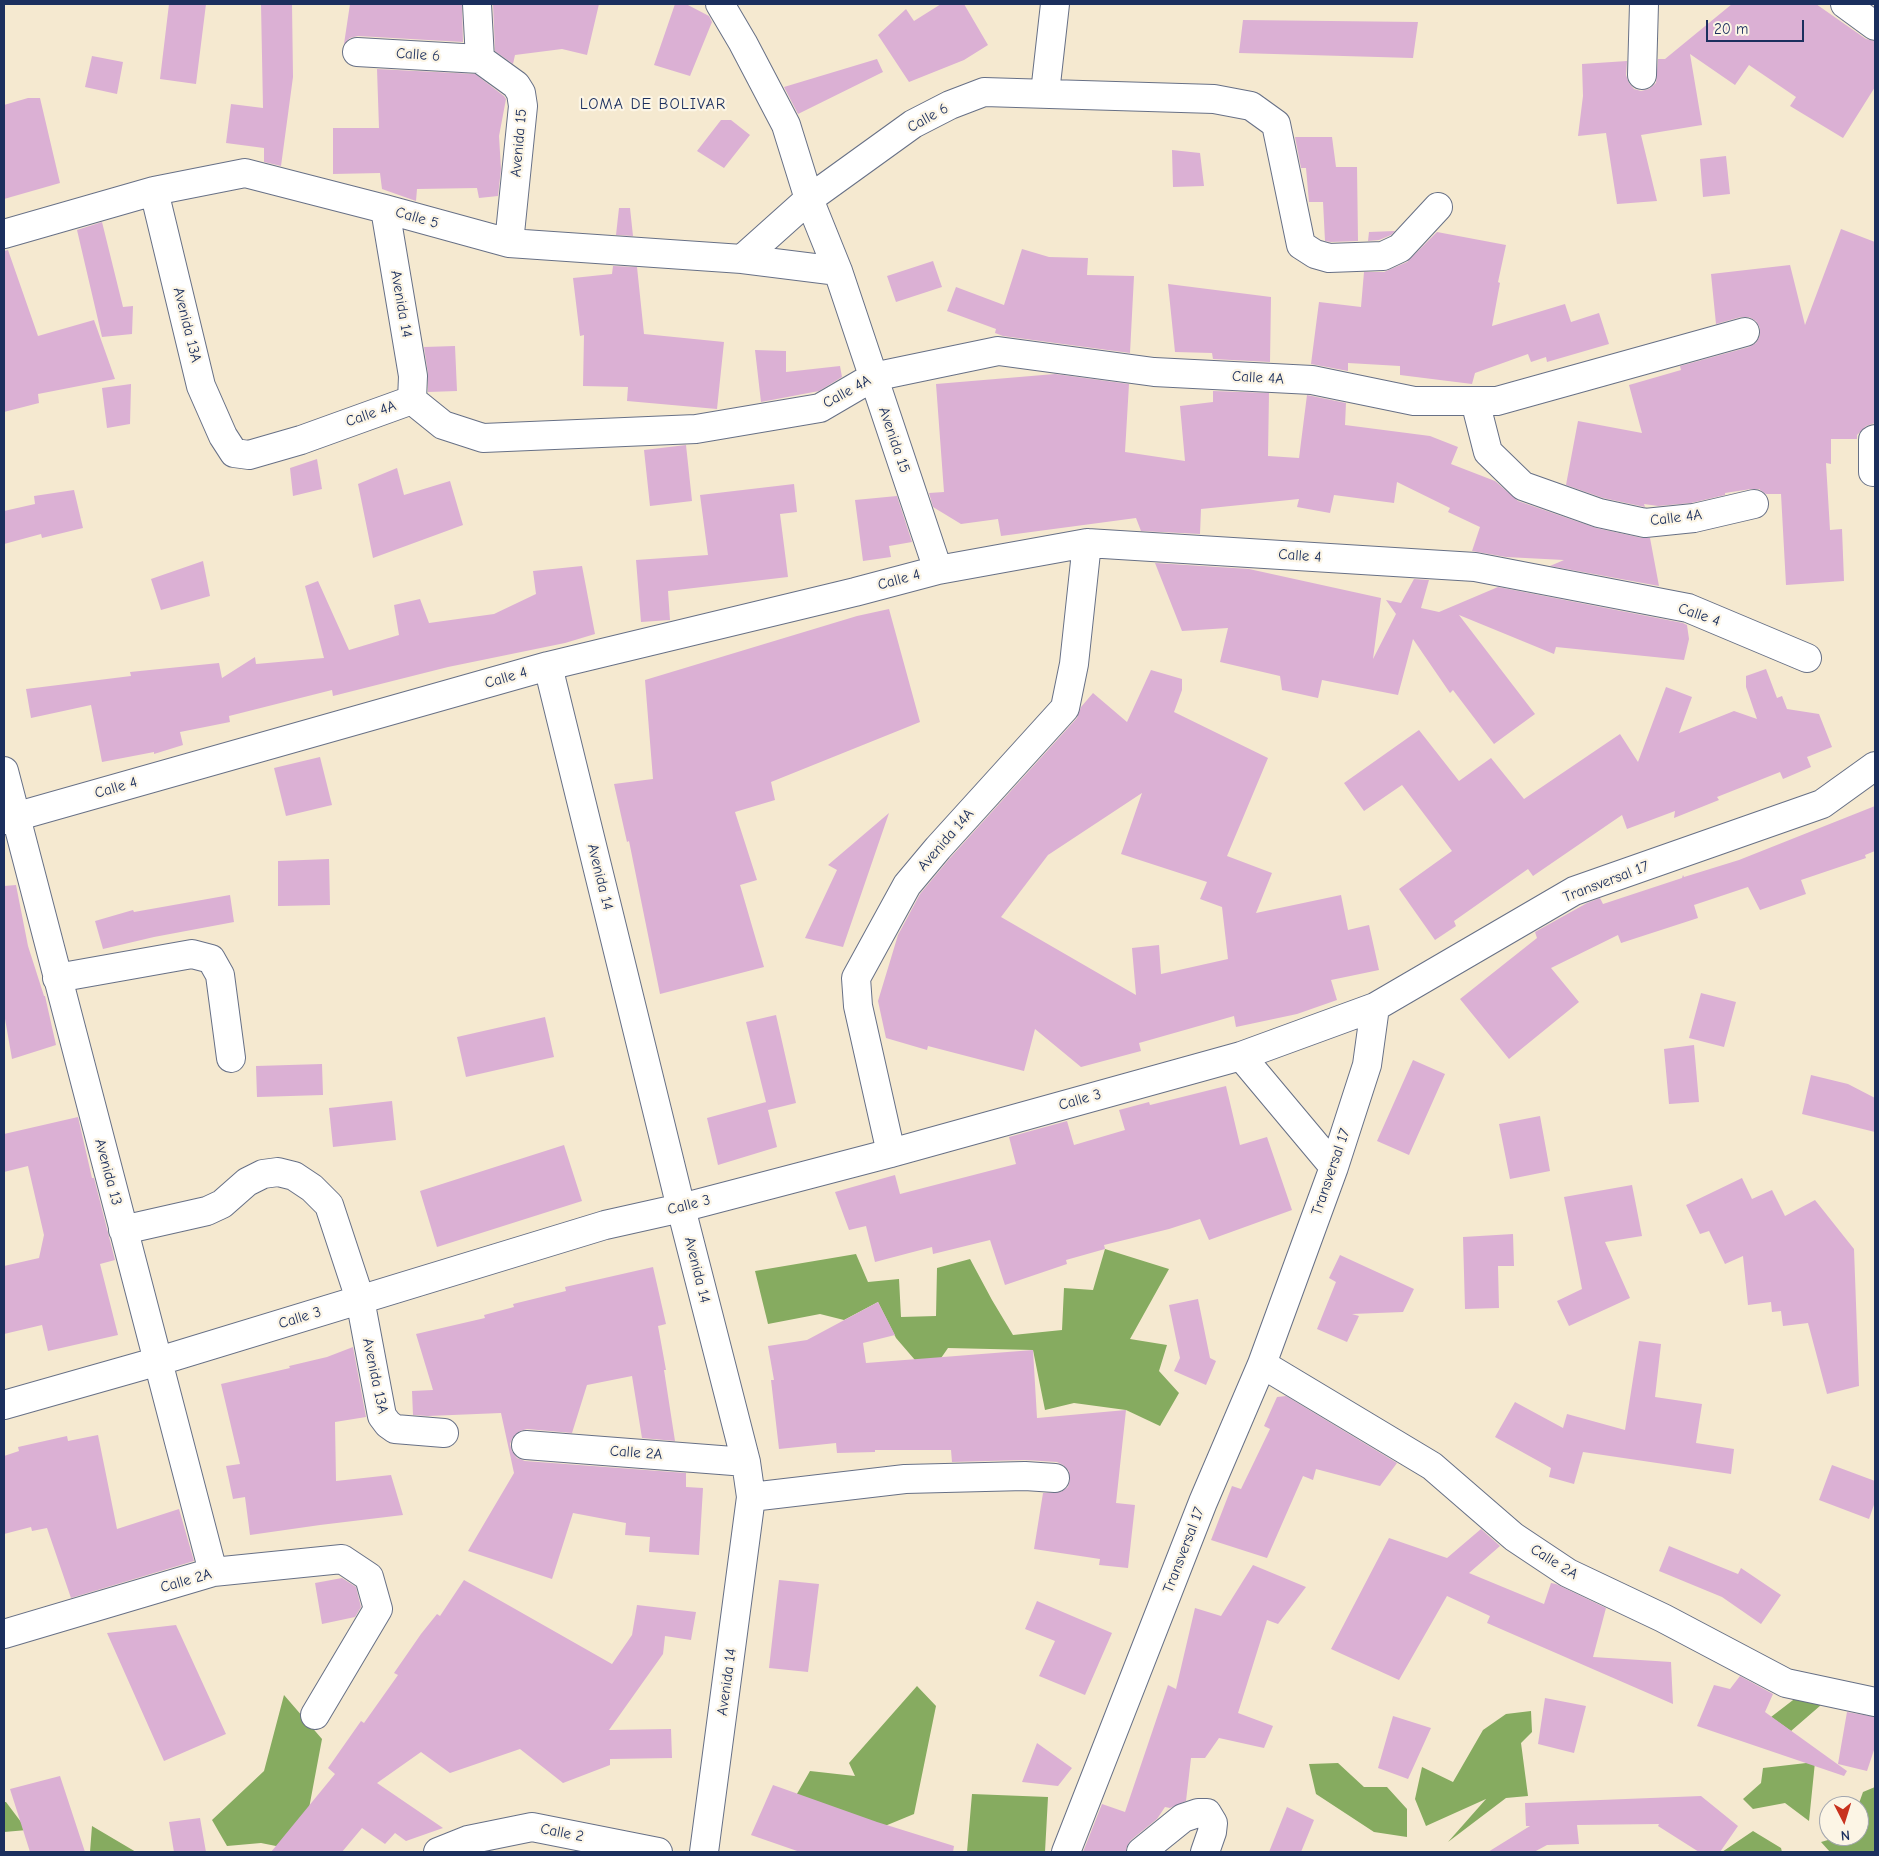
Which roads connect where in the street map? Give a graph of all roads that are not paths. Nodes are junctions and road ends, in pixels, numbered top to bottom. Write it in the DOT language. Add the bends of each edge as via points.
graph roads {
  1 [pos="477,4"];
  2 [pos="720,4"];
  3 [pos="1055,4"];
  4 [pos="1644,4"];
  5 [pos="1845,4"];
  6 [pos="1875,26"];
  7 [pos="357,52"];
  8 [pos="480,59"];
  9 [pos="1642,75"];
  10 [pos="1044,93"];
  11 [pos="154,191"];
  12 [pos="809,199"];
  13 [pos="1438,207"];
  14 [pos="385,209"];
  15 [pos="4,234"];
  16 [pos="509,243"];
  17 [pos="742,259"];
  18 [pos="838,271"];
  19 [pos="1745,332"];
  20 [pos="873,377"];
  21 [pos="412,400"];
  22 [pos="1475,401"];
  23 [pos="1874,440"];
  24 [pos="234,453"];
  25 [pos="1873,472"];
  26 [pos="1754,504"];
  27 [pos="1087,543"];
  28 [pos="938,570"];
  29 [pos="1807,658"];
  30 [pos="548,666"];
  31 [pos="1875,766"];
  32 [pos="4,771"];
  33 [pos="9,818"];
  34 [pos="57,978"];
  35 [pos="1375,1007"];
  36 [pos="1240,1056"];
  37 [pos="231,1058"];
  38 [pos="891,1153"];
  39 [pos="1334,1167"];
  40 [pos="680,1208"];
  41 [pos="123,1230"];
  42 [pos="360,1299"];
  43 [pos="159,1361"];
  44 [pos="1262,1364"];
  45 [pos="4,1406"];
  46 [pos="444,1433"];
  47 [pos="526,1445"];
  48 [pos="746,1462"];
  49 [pos="1056,1478"];
  50 [pos="752,1497"];
  51 [pos="213,1572"];
  52 [pos="4,1634"];
  53 [pos="1875,1702"];
  54 [pos="315,1716"];
  55 [pos="438,1852"];
  56 [pos="658,1852"];
  57 [pos="704,1852"];
  58 [pos="1066,1852"];
  59 [pos="1141,1852"];
  60 [pos="1205,1852"];
  1 -- 8 [label="street"];
  2 -- 12 [label="street" via="786,125"];
  3 -- 10 [label="street"];
  4 -- 9 [label="street"];
  5 -- 6 [label="street"];
  7 -- 8 [label="street, Calle 6"];
  8 -- 16 [label="street, Avenida 15" via="516,85 521,93 523,106"];
  10 -- 12 [label="street, Calle 6" via="984,92 950,105 913,124"];
  10 -- 13 [label="street, Calle 6" via="1214,99 1251,106 1276,124 1301,245 1315,254 1329,258 1383,256 1400,248"];
  11 -- 14 [label="street, Calle 5" via="245,173"];
  11 -- 15 [label="street, Calle 5"];
  11 -- 24 [label="street, Avenida 13A" via="202,386 223,436"];
  12 -- 17 [label="street, Calle 6"];
  12 -- 18 [label="street, Avenida 15"];
  14 -- 16 [label="street, Calle 5"];
  14 -- 21 [label="street, Avenida 14" via="413,376"];
  16 -- 17 [label="street, Calle 5"];
  17 -- 18 [label="street, Calle 5"];
  18 -- 20 [label="street, Avenida 15"];
  19 -- 22 [label="street, Calle 4A" via="1496,401"];
  20 -- 21 [label="street, Calle 4A" via="820,408 696,429 483,438 443,425"];
  20 -- 22 [label="street, Calle 4A" via="998,351 1154,372 1312,380 1414,401"];
  20 -- 28 [label="street, Avenida 15"];
  21 -- 24 [label="street, Calle 4A" via="265,452"];
  22 -- 26 [label="street, Calle 4A" via="1488,452 1523,486 1599,513 1645,523 1694,518"];
  23 -- 25 [label="street"];
  27 -- 28 [label="street, Calle 4"];
  27 -- 29 [label="street, Calle 4" via="1475,568 1688,608"];
  27 -- 38 [label="street, Avenida 14A" via="1074,664 1065,708 908,885 856,978 858,1006"];
  28 -- 30 [label="street, Calle 4"];
  30 -- 33 [label="street, Calle 4"];
  30 -- 40 [label="street, Avenida 14"];
  31 -- 35 [label="street, Transversal 17" via="1822,804 1574,892"];
  32 -- 33 [label="street, Avenida 13"];
  33 -- 34 [label="street, Avenida 13"];
  34 -- 37 [label="street" via="192,954 211,959 220,975"];
  34 -- 41 [label="street, Avenida 13"];
  35 -- 36 [label="street, Calle 3"];
  35 -- 39 [label="street, Transversal 17" via="1367,1065"];
  36 -- 38 [label="street, Calle 3"];
  36 -- 39 [label="street"];
  38 -- 40 [label="street, Calle 3"];
  39 -- 44 [label="street, Transversal 17"];
  40 -- 42 [label="street, Calle 3" via="605,1225"];
  40 -- 48 [label="street, Avenida 14"];
  41 -- 42 [label="street, Avenida 13A" via="207,1212 263,1174 278,1172 294,1176 329,1205"];
  41 -- 43 [label="street, Avenida 13"];
  42 -- 43 [label="street, Calle 3"];
  42 -- 46 [label="street, Avenida 13A" via="382,1416 395,1428"];
  43 -- 45 [label="street, Calle 3"];
  43 -- 51 [label="street, Avenida 13"];
  44 -- 53 [label="street, Calle 2A" via="1432,1466 1514,1537 1568,1573 1663,1618 1786,1683"];
  44 -- 58 [label="street, Transversal 17" via="1203,1502"];
  47 -- 48 [label="street, Calle 2A"];
  48 -- 50 [label="street, Avenida 14"];
  49 -- 50 [label="street" via="905,1479"];
  50 -- 57 [label="street, Avenida 14"];
  51 -- 52 [label="street, Calle 2A"];
  51 -- 54 [label="street, Calle 2A" via="342,1559 369,1577 378,1609"];
  55 -- 56 [label="street, Calle 2" via="468,1840 532,1827"];
  59 -- 60 [label="street" via="1183,1818 1207,1813 1213,1822"];
}
